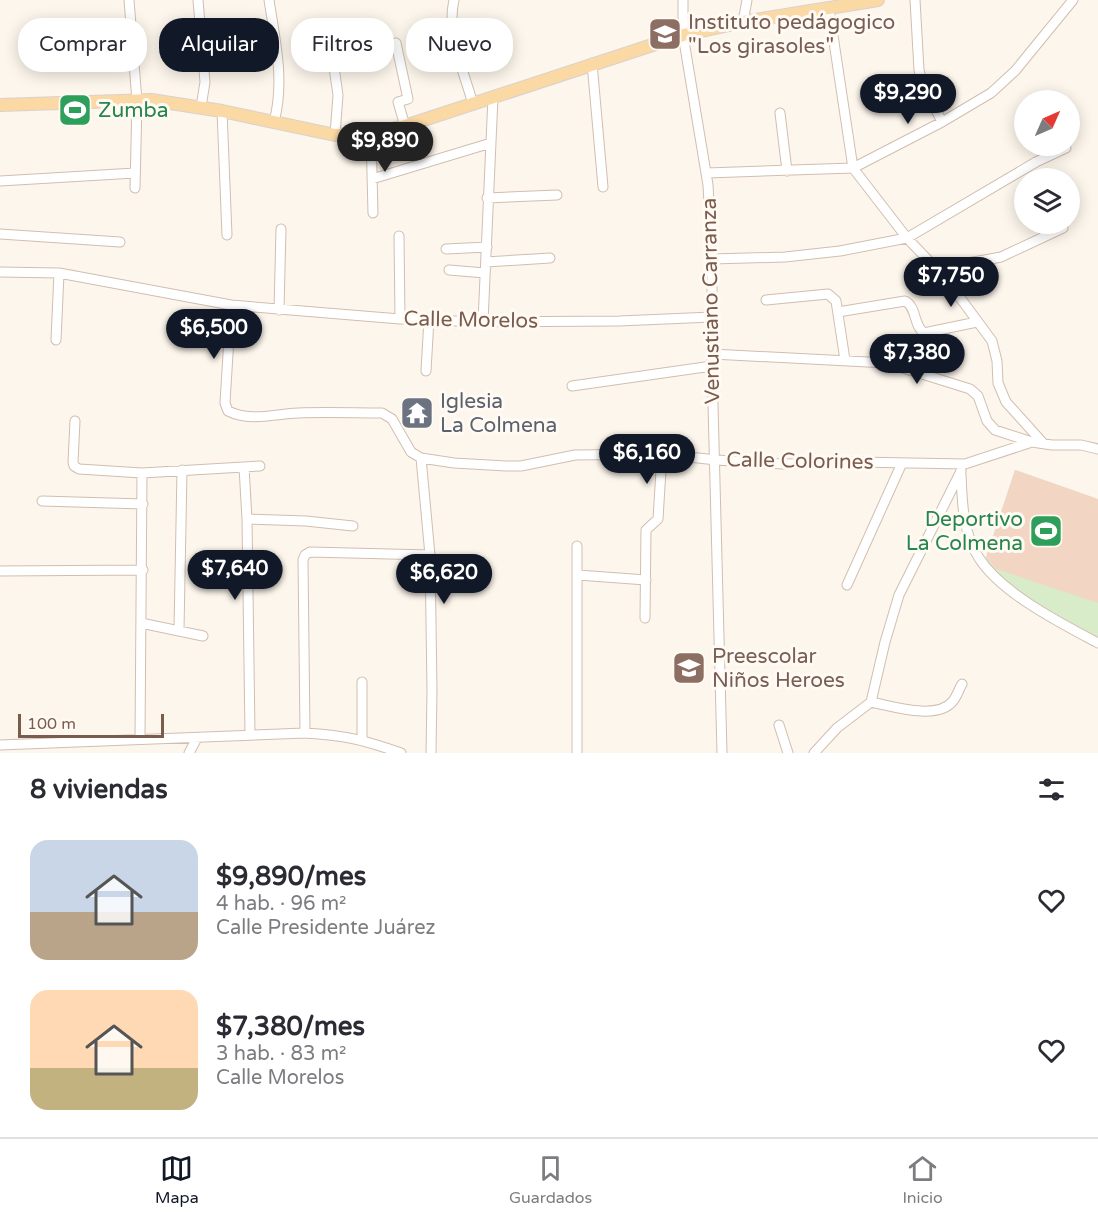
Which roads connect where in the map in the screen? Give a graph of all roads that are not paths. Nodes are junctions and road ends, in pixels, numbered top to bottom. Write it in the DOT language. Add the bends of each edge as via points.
graph roads {
  1 [pos="129,0"];
  2 [pos="198,0"];
  3 [pos="269,0"];
  4 [pos="454,0"];
  5 [pos="683,0"];
  6 [pos="747,0"];
  7 [pos="878,0"];
  8 [pos="915,0"];
  9 [pos="1073,0"];
  10 [pos="806,6"];
  11 [pos="830,9"];
  12 [pos="131,18"];
  13 [pos="743,22"];
  14 [pos="683,34"];
  15 [pos="396,43"];
  16 [pos="592,63"];
  17 [pos="135,72"];
  18 [pos="335,72"];
  19 [pos="493,97"];
  20 [pos="136,100"];
  21 [pos="473,104"];
  22 [pos="0,105"];
  23 [pos="201,107"];
  24 [pos="222,111"];
  25 [pos="780,113"];
  26 [pos="274,122"];
  27 [pos="942,122"];
  28 [pos="405,126"];
  29 [pos="371,134"];
  30 [pos="335,135"];
  31 [pos="491,143"];
  32 [pos="1049,156"];
  33 [pos="853,168"];
  34 [pos="787,171"];
  35 [pos="135,173"];
  36 [pos="707,173"];
  37 [pos="372,179"];
  38 [pos="0,181"];
  39 [pos="603,187"];
  40 [pos="135,188"];
  41 [pos="557,195"];
  42 [pos="487,198"];
  43 [pos="373,213"];
  44 [pos="281,229"];
  45 [pos="0,234"];
  46 [pos="1050,234"];
  47 [pos="227,235"];
  48 [pos="399,236"];
  49 [pos="907,238"];
  50 [pos="120,242"];
  51 [pos="488,247"];
  52 [pos="446,249"];
  53 [pos="550,258"];
  54 [pos="712,259"];
  55 [pos="486,262"];
  56 [pos="449,270"];
  57 [pos="0,272"];
  58 [pos="59,273"];
  59 [pos="485,273"];
  60 [pos="947,280"];
  61 [pos="766,300"];
  62 [pos="231,305"];
  63 [pos="279,310"];
  64 [pos="838,312"];
  65 [pos="712,317"];
  66 [pos="400,319"];
  67 [pos="429,319"];
  68 [pos="483,322"];
  69 [pos="977,322"];
  70 [pos="56,340"];
  71 [pos="712,354"];
  72 [pos="845,360"];
  73 [pos="712,366"];
  74 [pos="426,371"];
  75 [pos="572,386"];
  76 [pos="75,421"];
  77 [pos="1032,442"];
  78 [pos="1043,443"];
  79 [pos="1098,449"];
  80 [pos="662,454"];
  81 [pos="421,458"];
  82 [pos="716,460"];
  83 [pos="902,463"];
  84 [pos="260,466"];
  85 [pos="244,467"];
  86 [pos="963,467"];
  87 [pos="182,470"];
  88 [pos="142,473"];
  89 [pos="42,501"];
  90 [pos="143,504"];
  91 [pos="247,519"];
  92 [pos="353,526"];
  93 [pos="577,546"];
  94 [pos="430,555"];
  95 [pos="0,570"];
  96 [pos="143,570"];
  97 [pos="578,575"];
  98 [pos="646,580"];
  99 [pos="847,585"];
  100 [pos="645,618"];
  101 [pos="141,623"];
  102 [pos="179,630"];
  103 [pos="203,636"];
  104 [pos="1098,643"];
  105 [pos="362,682"];
  106 [pos="962,684"];
  107 [pos="871,702"];
  108 [pos="779,726"];
  109 [pos="304,733"];
  110 [pos="250,735"];
  111 [pos="197,738"];
  112 [pos="140,739"];
  113 [pos="362,739"];
  114 [pos="0,745"];
  115 [pos="27,749"];
  116 [pos="189,753"];
  117 [pos="400,753"];
  118 [pos="431,753"];
  119 [pos="577,753"];
  120 [pos="722,753"];
  121 [pos="788,753"];
  122 [pos="814,753"];
  1 -- 12 [label="street"];
  2 -- 23 [label="street" via="205,82"];
  3 -- 26 [label="street" via="280,92"];
  4 -- 21 [label="street" via="455,42"];
  5 -- 14 [label="street, Venustiano Carranza"];
  6 -- 13 [label="street"];
  7 -- 11 [label="main road"];
  8 -- 27 [label="street" via="919,70"];
  9 -- 27 [label="street" via="996,89"];
  10 -- 11 [label="main road"];
  10 -- 13 [label="main road"];
  11 -- 33 [label="street"];
  13 -- 14 [label="main road"];
  14 -- 16 [label="main road"];
  14 -- 36 [label="street, Venustiano Carranza"];
  15 -- 28 [label="street" via="408,99 398,102"];
  16 -- 19 [label="main road"];
  16 -- 39 [label="street"];
  17 -- 20 [label="street"];
  18 -- 30 [label="street" via="338,95"];
  19 -- 21 [label="main road"];
  19 -- 31 [label="street"];
  20 -- 22 [label="main road"];
  20 -- 23 [label="main road"];
  20 -- 35 [label="street"];
  21 -- 28 [label="main road"];
  23 -- 24 [label="main road"];
  24 -- 26 [label="main road"];
  24 -- 47 [label="street"];
  25 -- 34 [label="street"];
  26 -- 30 [label="main road"];
  27 -- 33 [label="street"];
  28 -- 29 [label="main road"];
  29 -- 30 [label="main road"];
  29 -- 37 [label="street"];
  31 -- 37 [label="street"];
  31 -- 42 [label="street"];
  32 -- 49 [label="street"];
  33 -- 34 [label="street"];
  33 -- 49 [label="street"];
  34 -- 36 [label="street"];
  35 -- 38 [label="street"];
  35 -- 40 [label="street"];
  36 -- 54 [label="street, Venustiano Carranza"];
  37 -- 43 [label="street"];
  41 -- 42 [label="street"];
  42 -- 51 [label="street"];
  44 -- 63 [label="street"];
  45 -- 50 [label="street"];
  46 -- 60 [label="street" via="1001,256 968,263"];
  48 -- 66 [label="street"];
  49 -- 54 [label="street" via="785,257"];
  49 -- 60 [label="street"];
  51 -- 52 [label="street"];
  51 -- 55 [label="street"];
  53 -- 55 [label="street"];
  54 -- 65 [label="street, Venustiano Carranza"];
  55 -- 59 [label="street"];
  56 -- 59 [label="street"];
  57 -- 58 [label="street, Calle Morelos"];
  58 -- 62 [label="street, Calle Morelos"];
  58 -- 70 [label="street"];
  59 -- 68 [label="street"];
  60 -- 69 [label="street"];
  61 -- 64 [label="street" via="828,294 834,298"];
  62 -- 63 [label="street, Calle Morelos"];
  62 -- 81 [label="street" via="225,403 228,411 250,417 382,413 392,419 411,452"];
  63 -- 66 [label="street, Calle Morelos"];
  64 -- 69 [label="street" via="905,301 911,305 918,329 924,333"];
  64 -- 72 [label="street"];
  65 -- 68 [label="street, Calle Morelos"];
  65 -- 71 [label="street, Venustiano Carranza"];
  66 -- 67 [label="street, Calle Morelos"];
  67 -- 68 [label="street, Calle Morelos"];
  67 -- 74 [label="street"];
  69 -- 78 [label="street" via="992,341 998,383 1006,402"];
  71 -- 72 [label="street"];
  71 -- 73 [label="street, Venustiano Carranza"];
  72 -- 77 [label="street" via="901,366 970,389 978,396 990,426"];
  73 -- 75 [label="street"];
  73 -- 82 [label="street, Venustiano Carranza"];
  76 -- 88 [label="street" via="76,468"];
  77 -- 78 [label="street"];
  77 -- 86 [label="street, Calle Colorines"];
  78 -- 79 [label="street"];
  80 -- 81 [label="street, Calle Colorines" via="575,455 521,466"];
  80 -- 82 [label="street, Calle Colorines"];
  80 -- 98 [label="street" via="658,519 646,530"];
  81 -- 94 [label="street"];
  82 -- 83 [label="street, Calle Colorines"];
  82 -- 120 [label="street, Venustiano Carranza"];
  83 -- 86 [label="street, Calle Colorines"];
  83 -- 99 [label="street"];
  84 -- 85 [label="street"];
  85 -- 87 [label="street"];
  85 -- 91 [label="street"];
  86 -- 104 [label="street" via="966,522 980,560 1028,603"];
  86 -- 107 [label="street" via="899,595"];
  87 -- 88 [label="street"];
  87 -- 102 [label="street"];
  88 -- 90 [label="street"];
  89 -- 90 [label="street"];
  90 -- 96 [label="street"];
  91 -- 92 [label="street"];
  91 -- 110 [label="street"];
  93 -- 97 [label="street"];
  94 -- 109 [label="street" via="305,555"];
  94 -- 118 [label="street"];
  95 -- 96 [label="street"];
  96 -- 101 [label="street"];
  97 -- 98 [label="street"];
  97 -- 119 [label="street"];
  98 -- 100 [label="street"];
  101 -- 102 [label="street"];
  101 -- 112 [label="street"];
  102 -- 103 [label="street"];
  105 -- 113 [label="street"];
  106 -- 107 [label="street" via="953,701 943,709 928,712"];
  107 -- 122 [label="street" via="837,728"];
  108 -- 121 [label="street"];
  109 -- 110 [label="street"];
  109 -- 113 [label="street"];
  110 -- 111 [label="street"];
  111 -- 112 [label="street"];
  111 -- 116 [label="street"];
  112 -- 115 [label="street"];
  113 -- 117 [label="street"];
  114 -- 115 [label="street"];
}
